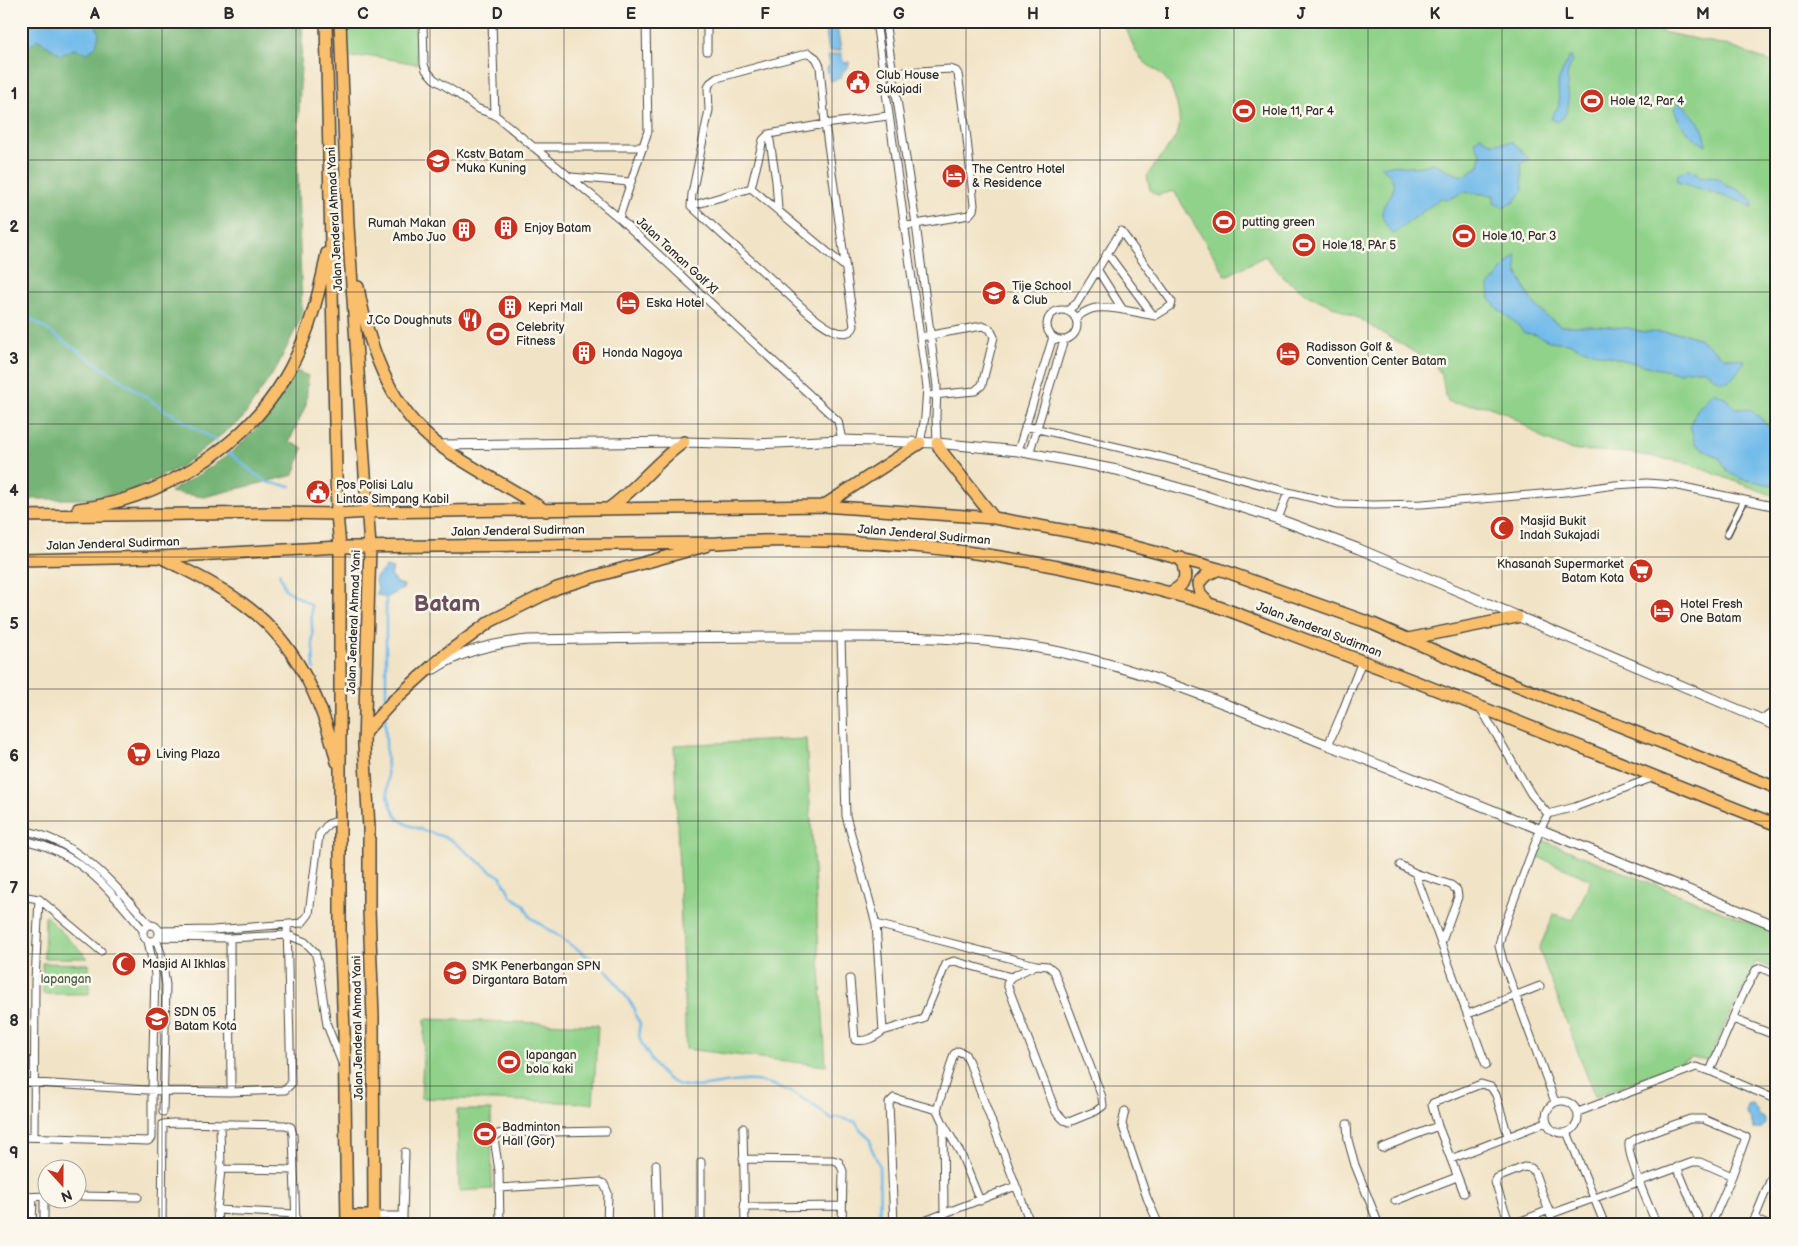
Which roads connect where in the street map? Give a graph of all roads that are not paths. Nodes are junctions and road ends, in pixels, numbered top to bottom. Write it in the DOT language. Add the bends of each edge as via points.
graph roads {
  1 [pos="326,21"];
  2 [pos="340,21"];
  3 [pos="423,21"];
  4 [pos="492,21"];
  5 [pos="646,21"];
  6 [pos="707,21"];
  7 [pos="876,21"];
  8 [pos="885,21"];
  9 [pos="707,51"];
  10 [pos="893,73"];
  11 [pos="883,74"];
  12 [pos="495,115"];
  13 [pos="888,116"];
  14 [pos="824,124"];
  15 [pos="769,134"];
  16 [pos="533,147"];
  17 [pos="644,147"];
  18 [pos="346,162"];
  19 [pos="330,163"];
  20 [pos="571,177"];
  21 [pos="630,182"];
  22 [pos="751,188"];
  23 [pos="691,206"];
  24 [pos="778,209"];
  25 [pos="619,218"];
  26 [pos="916,224"];
  27 [pos="348,226"];
  28 [pos="904,226"];
  29 [pos="331,231"];
  30 [pos="1107,253"];
  31 [pos="844,266"];
  32 [pos="1097,269"];
  33 [pos="1123,310"];
  34 [pos="1067,311"];
  35 [pos="1153,315"];
  36 [pos="1075,318"];
  37 [pos="930,336"];
  38 [pos="920,337"];
  39 [pos="1053,337"];
  40 [pos="1064,340"];
  41 [pos="927,394"];
  42 [pos="937,395"];
  43 [pos="1025,426"];
  44 [pos="1036,429"];
  45 [pos="842,440"];
  46 [pos="684,442"];
  47 [pos="920,443"];
  48 [pos="937,443"];
  49 [pos="439,445"];
  50 [pos="1018,451"];
  51 [pos="1030,454"];
  52 [pos="1288,492"];
  53 [pos="1744,500"];
  54 [pos="823,506"];
  55 [pos="1777,507"];
  56 [pos="608,509"];
  57 [pos="546,511"];
  58 [pos="368,512"];
  59 [pos="21,514"];
  60 [pos="337,514"];
  61 [pos="994,518"];
  62 [pos="1278,520"];
  63 [pos="1727,535"];
  64 [pos="717,543"];
  65 [pos="370,546"];
  66 [pos="340,547"];
  67 [pos="160,557"];
  68 [pos="1181,558"];
  69 [pos="21,560"];
  70 [pos="1219,569"];
  71 [pos="1169,593"];
  72 [pos="1209,604"];
  73 [pos="1517,617"];
  74 [pos="841,637"];
  75 [pos="1408,639"];
  76 [pos="1362,661"];
  77 [pos="419,679"];
  78 [pos="1480,706"];
  79 [pos="1777,709"];
  80 [pos="1757,719"];
  81 [pos="1777,726"];
  82 [pos="365,732"];
  83 [pos="342,744"];
  84 [pos="364,744"];
  85 [pos="1328,745"];
  86 [pos="1655,776"];
  87 [pos="340,778"];
  88 [pos="1777,788"];
  89 [pos="1548,814"];
  90 [pos="340,820"];
  91 [pos="1777,825"];
  92 [pos="21,830"];
  93 [pos="1540,830"];
  94 [pos="21,840"];
  95 [pos="1400,865"];
  96 [pos="1415,873"];
  97 [pos="21,896"];
  98 [pos="39,900"];
  99 [pos="876,924"];
  100 [pos="288,926"];
  101 [pos="1777,926"];
  102 [pos="146,927"];
  103 [pos="213,934"];
  104 [pos="288,936"];
  105 [pos="155,937"];
  106 [pos="230,938"];
  107 [pos="1441,944"];
  108 [pos="101,951"];
  109 [pos="1036,965"];
  110 [pos="1777,975"];
  111 [pos="1011,977"];
  112 [pos="850,978"];
  113 [pos="1540,986"];
  114 [pos="1516,996"];
  115 [pos="1468,1014"];
  116 [pos="1733,1019"];
  117 [pos="883,1031"];
  118 [pos="1777,1036"];
  119 [pos="1486,1065"];
  120 [pos="345,1069"];
  121 [pos="1710,1070"];
  122 [pos="21,1082"];
  123 [pos="36,1082"];
  124 [pos="152,1090"];
  125 [pos="163,1091"];
  126 [pos="231,1092"];
  127 [pos="1777,1100"];
  128 [pos="1555,1102"];
  129 [pos="938,1110"];
  130 [pos="1125,1111"];
  131 [pos="163,1112"];
  132 [pos="1578,1112"];
  133 [pos="1546,1122"];
  134 [pos="943,1123"];
  135 [pos="220,1124"];
  136 [pos="1348,1124"];
  137 [pos="1438,1126"];
  138 [pos="743,1128"];
  139 [pos="606,1131"];
  140 [pos="1567,1132"];
  141 [pos="1508,1136"];
  142 [pos="21,1137"];
  143 [pos="34,1137"];
  144 [pos="1382,1148"];
  145 [pos="405,1152"];
  146 [pos="743,1159"];
  147 [pos="1451,1159"];
  148 [pos="701,1162"];
  149 [pos="656,1164"];
  150 [pos="1777,1164"];
  151 [pos="1677,1168"];
  152 [pos="221,1169"];
  153 [pos="294,1170"];
  154 [pos="1732,1176"];
  155 [pos="1457,1177"];
  156 [pos="1639,1181"];
  157 [pos="1016,1186"];
  158 [pos="498,1188"];
  159 [pos="1464,1192"];
  160 [pos="88,1196"];
  161 [pos="21,1197"];
  162 [pos="33,1197"];
  163 [pos="38,1197"];
  164 [pos="138,1197"];
  165 [pos="1595,1197"];
  166 [pos="980,1201"];
  167 [pos="1395,1201"];
  168 [pos="842,1206"];
  169 [pos="744,1207"];
  170 [pos="45,1208"];
  171 [pos="217,1210"];
  172 [pos="1550,1212"];
  173 [pos="296,1214"];
  174 [pos="944,1214"];
  175 [pos="403,1216"];
  176 [pos="374,1220"];
  177 [pos="347,1221"];
  178 [pos="1754,1222"];
  179 [pos="32,1225"];
  180 [pos="44,1225"];
  181 [pos="162,1225"];
  182 [pos="218,1225"];
  183 [pos="296,1225"];
  184 [pos="403,1225"];
  185 [pos="500,1225"];
  186 [pos="607,1225"];
  187 [pos="658,1225"];
  188 [pos="701,1225"];
  189 [pos="745,1225"];
  190 [pos="842,1225"];
  191 [pos="894,1225"];
  192 [pos="914,1225"];
  193 [pos="1031,1225"];
  194 [pos="1159,1225"];
  195 [pos="1379,1225"];
  196 [pos="1510,1225"];
  197 [pos="1554,1225"];
  198 [pos="1605,1225"];
  199 [pos="1656,1225"];
  200 [pos="1701,1225"];
  201 [pos="1711,1225"];
  202 [pos="1767,1225"];
  1 -- 19 [label="highway, Jalan Jenderal Ahmad Yani"];
  2 -- 18 [label="highway, Jalan Jenderal Ahmad Yani"];
  3 -- 12 [label="street, Jalan Taman Golf XI" via="426,70 476,108"];
  4 -- 12 [label="street"];
  5 -- 17 [label="street" via="648,131"];
  6 -- 9 [label="street"];
  7 -- 11 [label="street"];
  8 -- 10 [label="street"];
  10 -- 11 [label="street"];
  10 -- 26 [label="street"];
  10 -- 26 [label="street" via="950,69 958,74 973,210 969,215"];
  11 -- 13 [label="street"];
  12 -- 16 [label="street, Jalan Taman Golf XI"];
  13 -- 14 [label="street"];
  13 -- 28 [label="street"];
  14 -- 15 [label="street"];
  14 -- 23 [label="street" via="820,66 809,53 713,80 708,88 709,110"];
  14 -- 31 [label="street"];
  15 -- 22 [label="street" via="763,140"];
  15 -- 24 [label="street"];
  16 -- 17 [label="street"];
  16 -- 20 [label="street, Jalan Taman Golf XI"];
  17 -- 21 [label="street"];
  18 -- 19 [label="highway"];
  18 -- 27 [label="highway, Jalan Jenderal Ahmad Yani"];
  19 -- 29 [label="highway, Jalan Jenderal Ahmad Yani"];
  20 -- 21 [label="street"];
  20 -- 25 [label="street, Jalan Taman Golf XI"];
  21 -- 25 [label="street"];
  22 -- 23 [label="street"];
  22 -- 24 [label="street"];
  23 -- 31 [label="street" via="806,311 843,333 854,326"];
  24 -- 31 [label="street"];
  25 -- 45 [label="street, Jalan Taman Golf XI" via="838,421"];
  26 -- 28 [label="street"];
  26 -- 37 [label="street"];
  27 -- 49 [label="highway" via="360,296 378,365 410,417"];
  27 -- 58 [label="highway, Jalan Jenderal Ahmad Yani"];
  28 -- 38 [label="street"];
  29 -- 59 [label="highway" via="319,294 295,359 268,401 230,442 182,475 124,500 80,509"];
  29 -- 60 [label="highway, Jalan Jenderal Ahmad Yani"];
  30 -- 32 [label="street"];
  30 -- 35 [label="street"];
  30 -- 35 [label="street" via="1121,231 1172,302"];
  32 -- 33 [label="street"];
  32 -- 34 [label="street" via="1077,303"];
  33 -- 35 [label="street"];
  33 -- 36 [label="street" via="1096,308"];
  34 -- 36 [label="street"];
  34 -- 39 [label="street" via="1054,313 1048,320 1047,329"];
  36 -- 40 [label="street" via="1075,332"];
  37 -- 38 [label="street"];
  37 -- 42 [label="street"];
  37 -- 42 [label="street" via="982,326 990,329 994,336 979,389"];
  38 -- 41 [label="street"];
  39 -- 40 [label="street"];
  39 -- 43 [label="street"];
  40 -- 44 [label="street"];
  41 -- 42 [label="street"];
  41 -- 47 [label="street"];
  42 -- 48 [label="street"];
  43 -- 44 [label="street"];
  43 -- 50 [label="street"];
  44 -- 51 [label="street"];
  44 -- 52 [label="street" via="1165,458"];
  45 -- 46 [label="street" via="755,444"];
  45 -- 47 [label="street"];
  46 -- 49 [label="street"];
  46 -- 56 [label="highway"];
  47 -- 48 [label="street"];
  47 -- 54 [label="highway"];
  48 -- 50 [label="street"];
  48 -- 61 [label="highway"];
  49 -- 57 [label="highway"];
  50 -- 51 [label="street"];
  51 -- 62 [label="street" via="1117,470"];
  52 -- 53 [label="street" via="1338,504 1422,504 1629,484 1674,485"];
  52 -- 62 [label="street"];
  53 -- 55 [label="street"];
  53 -- 63 [label="street"];
  54 -- 56 [label="highway, Jalan Jenderal Sudirman"];
  54 -- 61 [label="highway, Jalan Jenderal Sudirman"];
  56 -- 57 [label="highway, Jalan Jenderal Sudirman"];
  57 -- 58 [label="highway, Jalan Jenderal Sudirman"];
  58 -- 60 [label="highway, Jalan Jenderal Sudirman"];
  58 -- 65 [label="highway, Jalan Jenderal Ahmad Yani"];
  59 -- 60 [label="highway, Jalan Jenderal Sudirman"];
  60 -- 66 [label="highway, Jalan Jenderal Ahmad Yani"];
  61 -- 68 [label="highway, Jalan Jenderal Sudirman" via="1090,535"];
  62 -- 73 [label="street" via="1359,549"];
  64 -- 65 [label="highway, Jalan Jenderal Sudirman"];
  64 -- 71 [label="highway, Jalan Jenderal Sudirman" via="828,540 944,548 1090,572"];
  64 -- 77 [label="highway" via="557,588 491,621 443,656"];
  65 -- 66 [label="highway, Jalan Jenderal Sudirman"];
  65 -- 82 [label="highway, Jalan Jenderal Ahmad Yani"];
  66 -- 67 [label="highway, Jalan Jenderal Sudirman"];
  66 -- 83 [label="highway, Jalan Jenderal Ahmad Yani"];
  67 -- 69 [label="highway, Jalan Jenderal Sudirman"];
  67 -- 87 [label="highway" via="248,607 285,644 316,697 332,740"];
  68 -- 70 [label="highway, Jalan Jenderal Sudirman"];
  68 -- 71 [label="highway" via="1184,582"];
  70 -- 72 [label="highway" via="1198,584 1200,594"];
  70 -- 75 [label="highway, Jalan Jenderal Sudirman"];
  71 -- 72 [label="highway, Jalan Jenderal Sudirman"];
  72 -- 76 [label="highway, Jalan Jenderal Sudirman"];
  73 -- 75 [label="highway"];
  73 -- 80 [label="street"];
  74 -- 77 [label="street" via="528,640 472,651"];
  74 -- 85 [label="street" via="976,640 1050,650 1181,688"];
  74 -- 99 [label="street" via="846,816"];
  75 -- 88 [label="highway, Jalan Jenderal Sudirman" via="1483,672"];
  76 -- 78 [label="highway, Jalan Jenderal Sudirman"];
  76 -- 85 [label="street"];
  77 -- 82 [label="highway"];
  78 -- 86 [label="highway, Jalan Jenderal Sudirman"];
  78 -- 89 [label="street" via="1531,794"];
  79 -- 80 [label="street"];
  80 -- 81 [label="street"];
  82 -- 84 [label="highway, Jalan Jenderal Ahmad Yani"];
  83 -- 84 [label="highway"];
  83 -- 87 [label="highway, Jalan Jenderal Ahmad Yani"];
  84 -- 176 [label="highway, Jalan Jenderal Ahmad Yani" via="373,1017"];
  85 -- 93 [label="street"];
  86 -- 89 [label="street"];
  86 -- 91 [label="highway, Jalan Jenderal Sudirman"];
  87 -- 90 [label="highway, Jalan Jenderal Ahmad Yani"];
  89 -- 93 [label="street"];
  90 -- 100 [label="street" via="328,824 319,835 309,914 302,923"];
  90 -- 120 [label="highway, Jalan Jenderal Ahmad Yani"];
  92 -- 102 [label="street" via="47,837 76,852 102,874"];
  93 -- 101 [label="street"];
  93 -- 114 [label="street" via="1499,941"];
  94 -- 102 [label="street" via="43,845 72,858"];
  95 -- 96 [label="street"];
  96 -- 107 [label="street"];
  96 -- 107 [label="street" via="1452,885 1457,890 1458,897"];
  97 -- 98 [label="street"];
  98 -- 108 [label="street"];
  98 -- 123 [label="street" via="35,981"];
  99 -- 109 [label="street"];
  99 -- 117 [label="street"];
  100 -- 103 [label="street"];
  100 -- 104 [label="street"];
  102 -- 105 [label="street" via="143,935"];
  102 -- 105 [label="street" via="155,925"];
  103 -- 105 [label="street"];
  103 -- 106 [label="street"];
  104 -- 106 [label="street"];
  104 -- 120 [label="street" via="305,942 315,952 327,1025"];
  104 -- 126 [label="street" via="291,1084 285,1090"];
  105 -- 124 [label="street"];
  105 -- 125 [label="street" via="166,984"];
  106 -- 126 [label="street"];
  107 -- 115 [label="street"];
  109 -- 111 [label="street"];
  109 -- 111 [label="street" via="1048,966 1054,972 1102,1097 1102,1106 1096,1111 1069,1122 1056,1112 1007,984"];
  110 -- 116 [label="street" via="1761,968 1756,970"];
  111 -- 117 [label="street" via="954,961 946,964 923,1019"];
  112 -- 117 [label="street" via="855,1040 862,1041"];
  113 -- 114 [label="street"];
  114 -- 115 [label="street"];
  114 -- 128 [label="street"];
  115 -- 119 [label="street"];
  116 -- 118 [label="street"];
  116 -- 121 [label="street"];
  120 -- 177 [label="highway, Jalan Jenderal Ahmad Yani"];
  121 -- 127 [label="street"];
  121 -- 132 [label="street" via="1692,1067"];
  122 -- 123 [label="street"];
  123 -- 124 [label="street"];
  123 -- 143 [label="street"];
  124 -- 125 [label="street"];
  124 -- 143 [label="street" via="152,1138 148,1141"];
  125 -- 126 [label="street"];
  125 -- 131 [label="street"];
  128 -- 132 [label="street" via="1571,1103"];
  128 -- 133 [label="street" via="1547,1110"];
  129 -- 134 [label="street"];
  129 -- 157 [label="street" via="954,1054 962,1051"];
  129 -- 191 [label="street" via="894,1098 889,1103"];
  130 -- 194 [label="street" via="1122,1124"];
  132 -- 140 [label="street" via="1575,1127"];
  133 -- 140 [label="street" via="1552,1130"];
  133 -- 141 [label="street"];
  134 -- 166 [label="street" via="961,1154"];
  134 -- 174 [label="street"];
  135 -- 152 [label="street"];
  135 -- 153 [label="street" via="291,1127"];
  135 -- 181 [label="street" via="163,1124"];
  136 -- 195 [label="street" via="1348,1140 1355,1165"];
  137 -- 141 [label="street" via="1433,1103 1481,1084 1493,1089"];
  137 -- 144 [label="street"];
  137 -- 147 [label="street"];
  138 -- 146 [label="street"];
  139 -- 158 [label="street" via="498,1134 494,1138"];
  140 -- 165 [label="street"];
  141 -- 147 [label="street"];
  142 -- 143 [label="street"];
  145 -- 175 [label="street"];
  146 -- 168 [label="street" via="839,1162 843,1171"];
  146 -- 169 [label="street"];
  147 -- 155 [label="street"];
  148 -- 188 [label="street"];
  149 -- 187 [label="street"];
  150 -- 178 [label="street"];
  151 -- 154 [label="street" via="1697,1161"];
  151 -- 156 [label="street"];
  151 -- 200 [label="street"];
  152 -- 153 [label="street"];
  152 -- 171 [label="street"];
  153 -- 173 [label="street"];
  154 -- 156 [label="street" via="1746,1137 1697,1118 1631,1141 1628,1146"];
  154 -- 201 [label="street"];
  155 -- 159 [label="street"];
  155 -- 167 [label="street"];
  156 -- 165 [label="street"];
  156 -- 199 [label="street"];
  157 -- 166 [label="street"];
  157 -- 193 [label="street"];
  158 -- 185 [label="street"];
  158 -- 186 [label="street" via="600,1182 608,1193"];
  160 -- 164 [label="street"];
  161 -- 162 [label="street"];
  162 -- 163 [label="street"];
  162 -- 179 [label="street"];
  165 -- 172 [label="street"];
  165 -- 198 [label="street"];
  166 -- 174 [label="street"];
  168 -- 169 [label="street"];
  168 -- 190 [label="street"];
  169 -- 189 [label="street"];
  170 -- 180 [label="street"];
  171 -- 173 [label="street"];
  171 -- 182 [label="street"];
  172 -- 196 [label="street"];
  172 -- 196 [label="street" via="1534,1171 1524,1167 1497,1178 1495,1182"];
  172 -- 197 [label="street"];
  173 -- 183 [label="street"];
  174 -- 192 [label="street"];
  175 -- 176 [label="street"];
  175 -- 184 [label="street"];
  176 -- 177 [label="highway"];
  178 -- 202 [label="street"];
}
